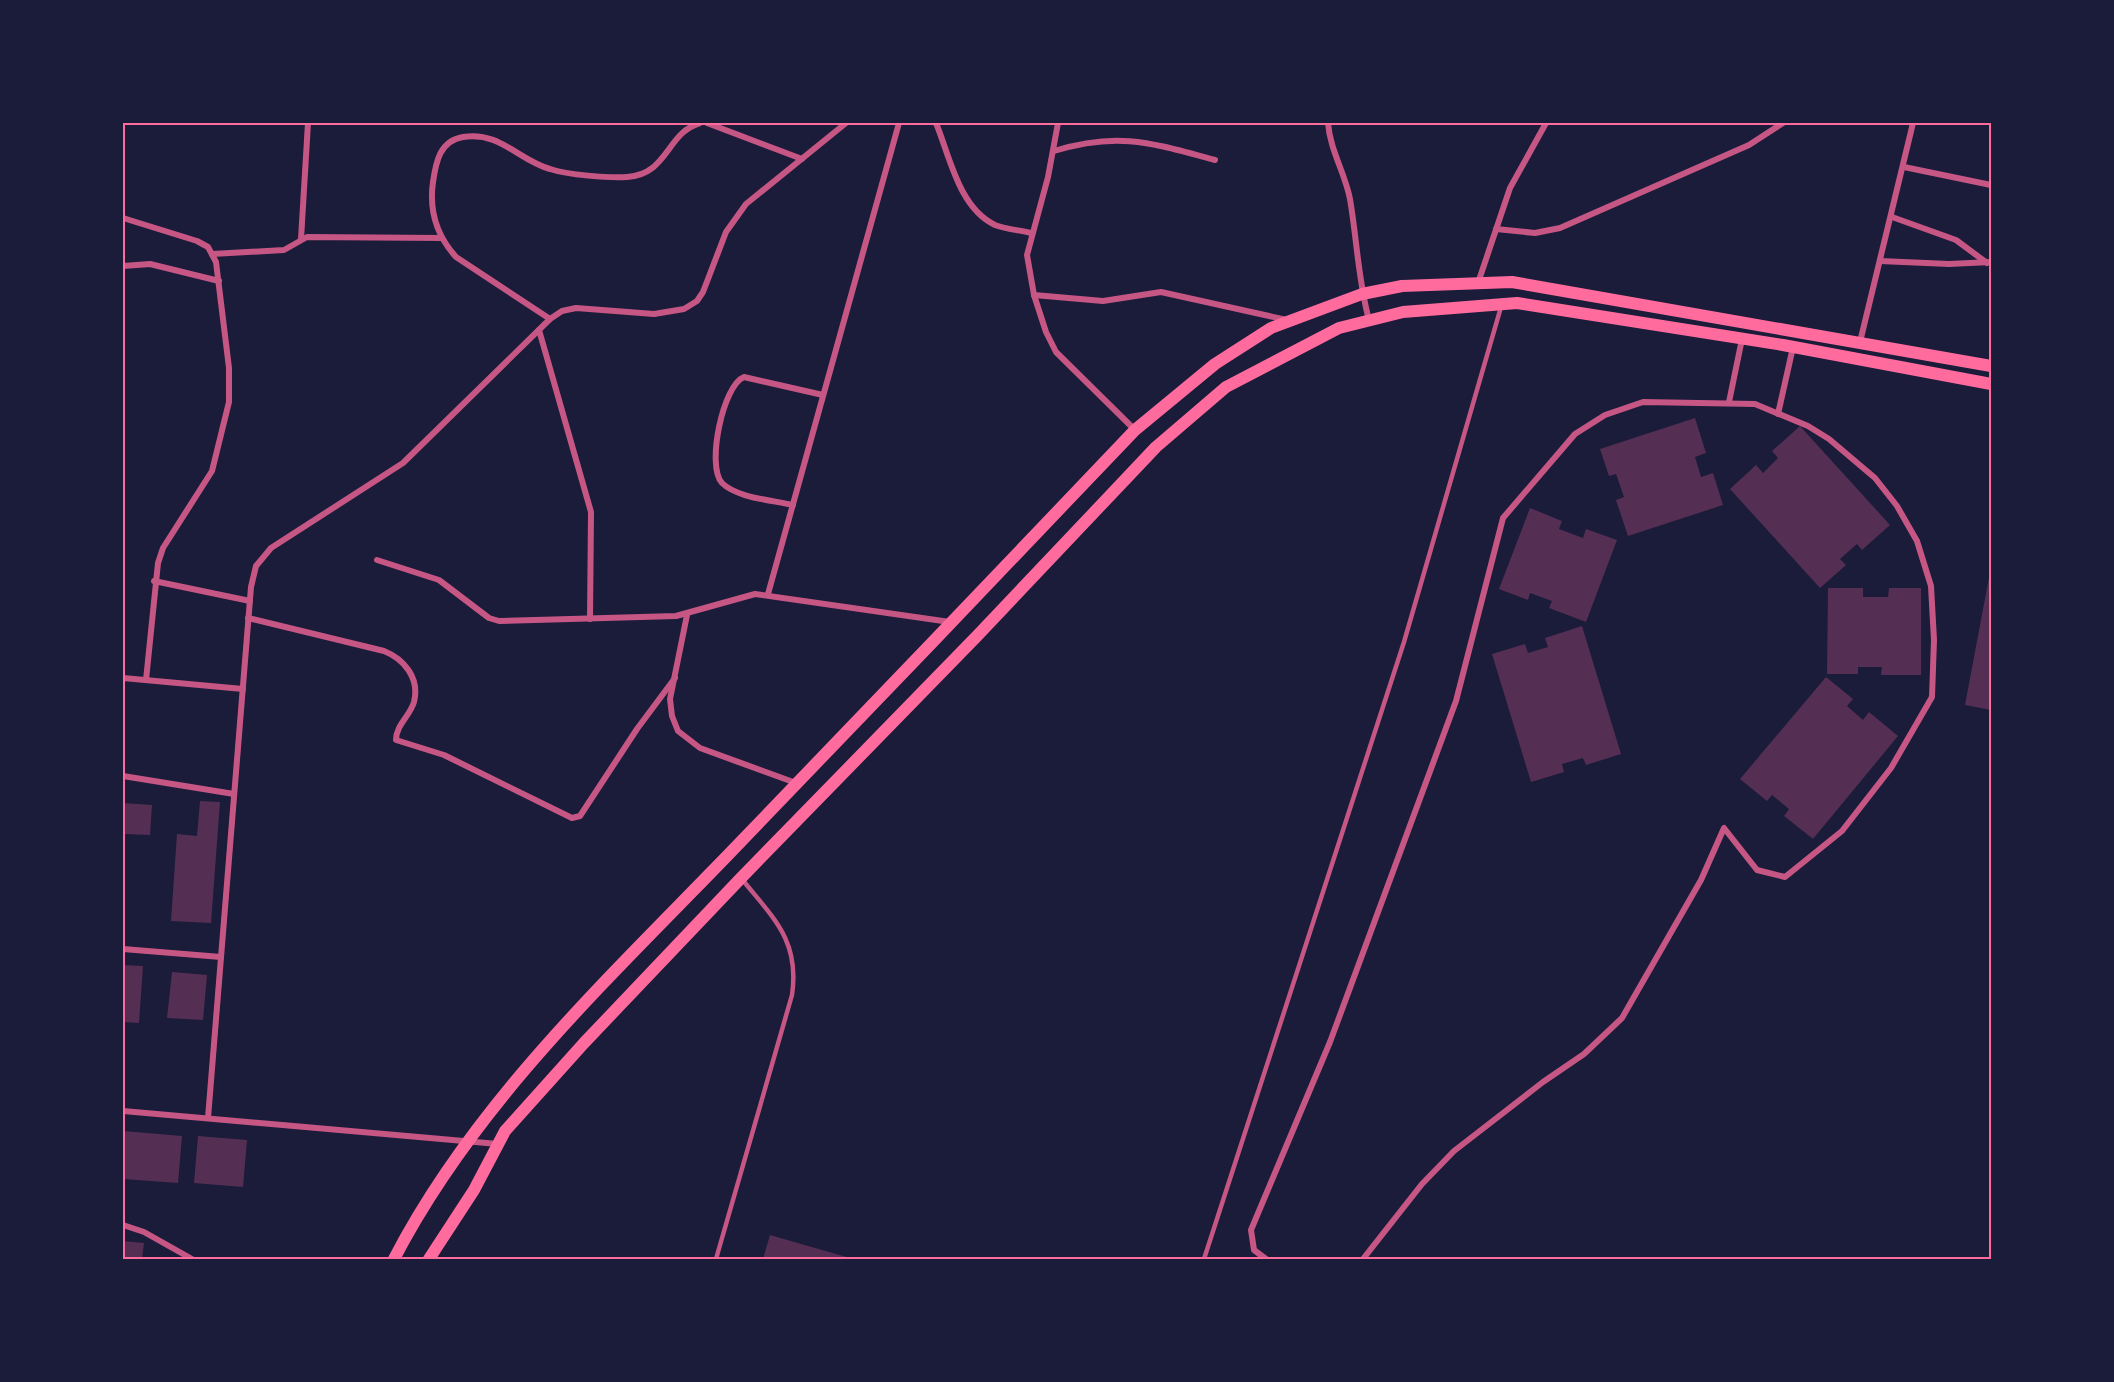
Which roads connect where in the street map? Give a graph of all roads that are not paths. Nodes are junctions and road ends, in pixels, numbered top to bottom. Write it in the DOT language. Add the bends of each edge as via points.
graph roads {
  1 [pos="308,123"];
  2 [pos="700,123"];
  3 [pos="707,123"];
  4 [pos="846,123"];
  5 [pos="899,123"];
  6 [pos="936,123"];
  7 [pos="1058,123"];
  8 [pos="1328,123"];
  9 [pos="1546,123"];
  10 [pos="1783,123"];
  11 [pos="1913,123"];
  12 [pos="1054,151"];
  13 [pos="802,159"];
  14 [pos="1215,160"];
  15 [pos="1904,167"];
  16 [pos="1991,185"];
  17 [pos="1892,217"];
  18 [pos="123,218"];
  19 [pos="1496,229"];
  20 [pos="1031,233"];
  21 [pos="442,238"];
  22 [pos="301,239"];
  23 [pos="212,254"];
  24 [pos="1880,261"];
  25 [pos="1989,262"];
  26 [pos="123,266"];
  27 [pos="219,281"];
  28 [pos="1478,283"];
  29 [pos="1362,294"];
  30 [pos="1034,295"];
  31 [pos="1502,304"];
  32 [pos="550,319"];
  33 [pos="1290,320"];
  34 [pos="1369,321"];
  35 [pos="539,330"];
  36 [pos="1742,339"];
  37 [pos="1859,343"];
  38 [pos="1793,347"];
  39 [pos="1991,366"];
  40 [pos="1991,384"];
  41 [pos="823,395"];
  42 [pos="1729,402"];
  43 [pos="1778,414"];
  44 [pos="1135,430"];
  45 [pos="793,506"];
  46 [pos="376,560"];
  47 [pos="154,581"];
  48 [pos="768,594"];
  49 [pos="250,601"];
  50 [pos="687,615"];
  51 [pos="248,618"];
  52 [pos="590,619"];
  53 [pos="950,622"];
  54 [pos="123,678"];
  55 [pos="675,678"];
  56 [pos="146,680"];
  57 [pos="243,689"];
  58 [pos="123,776"];
  59 [pos="797,783"];
  60 [pos="234,794"];
  61 [pos="741,878"];
  62 [pos="123,949"];
  63 [pos="221,957"];
  64 [pos="123,1111"];
  65 [pos="208,1118"];
  66 [pos="468,1139"];
  67 [pos="498,1144"];
  68 [pos="123,1225"];
  69 [pos="192,1259"];
  70 [pos="394,1259"];
  71 [pos="429,1259"];
  72 [pos="716,1259"];
  73 [pos="1204,1259"];
  74 [pos="1266,1259"];
  75 [pos="1363,1259"];
  1 -- 22 [label="street"];
  2 -- 21 [label="street" via="680,134 650,171 625,177 550,170 488,136 452,139 442,149 433,185 434,212"];
  3 -- 13 [label="street"];
  4 -- 13 [label="street"];
  5 -- 41 [label="street"];
  6 -- 20 [label="street" via="975,211 997,226"];
  7 -- 12 [label="street"];
  8 -- 29 [label="street" via="1329,138 1350,199"];
  9 -- 19 [label="street" via="1513,181"];
  10 -- 19 [label="street" via="1749,145 1560,228 1535,233"];
  11 -- 15 [label="street"];
  12 -- 14 [label="street" via="1121,139 1145,141"];
  12 -- 20 [label="street"];
  13 -- 32 [label="street" via="734,218 697,301 684,309 654,314 576,308"];
  15 -- 16 [label="street"];
  15 -- 17 [label="street"];
  17 -- 24 [label="street"];
  17 -- 25 [label="street" via="1956,240"];
  18 -- 23 [label="street" via="197,241"];
  19 -- 28 [label="street"];
  20 -- 30 [label="street" via="1027,255"];
  21 -- 22 [label="street"];
  21 -- 32 [label="street" via="456,257"];
  22 -- 23 [label="street" via="284,250"];
  23 -- 27 [label="street"];
  24 -- 25 [label="street"];
  24 -- 37 [label="street"];
  26 -- 27 [label="street" via="150,264"];
  27 -- 47 [label="street" via="230,386 221,443 212,471 163,548"];
  28 -- 29 [label="main road" via="1402,286"];
  28 -- 37 [label="main road" via="1512,282"];
  29 -- 33 [label="main road"];
  29 -- 34 [label="street"];
  30 -- 33 [label="street" via="1103,302 1161,292"];
  30 -- 44 [label="street" via="1056,352"];
  31 -- 34 [label="main road" via="1403,312"];
  31 -- 36 [label="main road" via="1517,303"];
  31 -- 73 [label="lane" via="1404,642"];
  32 -- 35 [label="street"];
  33 -- 44 [label="main road" via="1270,328 1215,364"];
  34 -- 61 [label="main road" via="1339,328 1226,387 1156,447"];
  35 -- 49 [label="street" via="403,463 271,548 256,567"];
  35 -- 52 [label="street" via="591,512"];
  36 -- 38 [label="main road"];
  36 -- 42 [label="street"];
  37 -- 39 [label="main road"];
  38 -- 40 [label="main road"];
  38 -- 43 [label="street"];
  41 -- 45 [label="street"];
  41 -- 45 [label="street" via="744,377 728,394 715,454 718,477 732,490"];
  42 -- 43 [label="street" via="1755,404"];
  42 -- 74 [label="street" via="1643,402 1605,415 1575,434 1503,518 1456,701 1330,1042 1251,1230 1254,1250"];
  43 -- 75 [label="street" via="1830,439 1875,478 1917,541 1931,586 1932,697 1891,768 1842,831 1785,877 1757,870 1724,828 1701,880 1622,1018 1584,1054 1454,1151 1422,1184"];
  44 -- 53 [label="main road"];
  45 -- 48 [label="street"];
  46 -- 52 [label="street" via="439,580 489,618 499,621"];
  47 -- 49 [label="street"];
  47 -- 56 [label="street"];
  48 -- 50 [label="street" via="743,596"];
  48 -- 53 [label="street"];
  49 -- 51 [label="street"];
  50 -- 52 [label="street"];
  50 -- 55 [label="street"];
  51 -- 55 [label="street" via="397,657 410,670 415,686 414,703 396,733 396,740 444,755 572,819 580,816"];
  51 -- 57 [label="street"];
  53 -- 59 [label="main road"];
  54 -- 56 [label="street"];
  55 -- 59 [label="street" via="670,699 672,716 687,740"];
  56 -- 57 [label="street"];
  57 -- 60 [label="street"];
  58 -- 60 [label="street"];
  59 -- 66 [label="main road" via="509,1088"];
  60 -- 63 [label="street"];
  61 -- 67 [label="main road" via="584,1043 505,1131"];
  61 -- 72 [label="lane" via="779,926 790,947 795,972 792,995"];
  62 -- 63 [label="street"];
  63 -- 65 [label="street"];
  64 -- 65 [label="street"];
  65 -- 66 [label="street"];
  66 -- 67 [label="street"];
  66 -- 70 [label="main road" via="410,1227"];
  67 -- 71 [label="main road" via="474,1190"];
  68 -- 69 [label="street" via="144,1232"];
}
